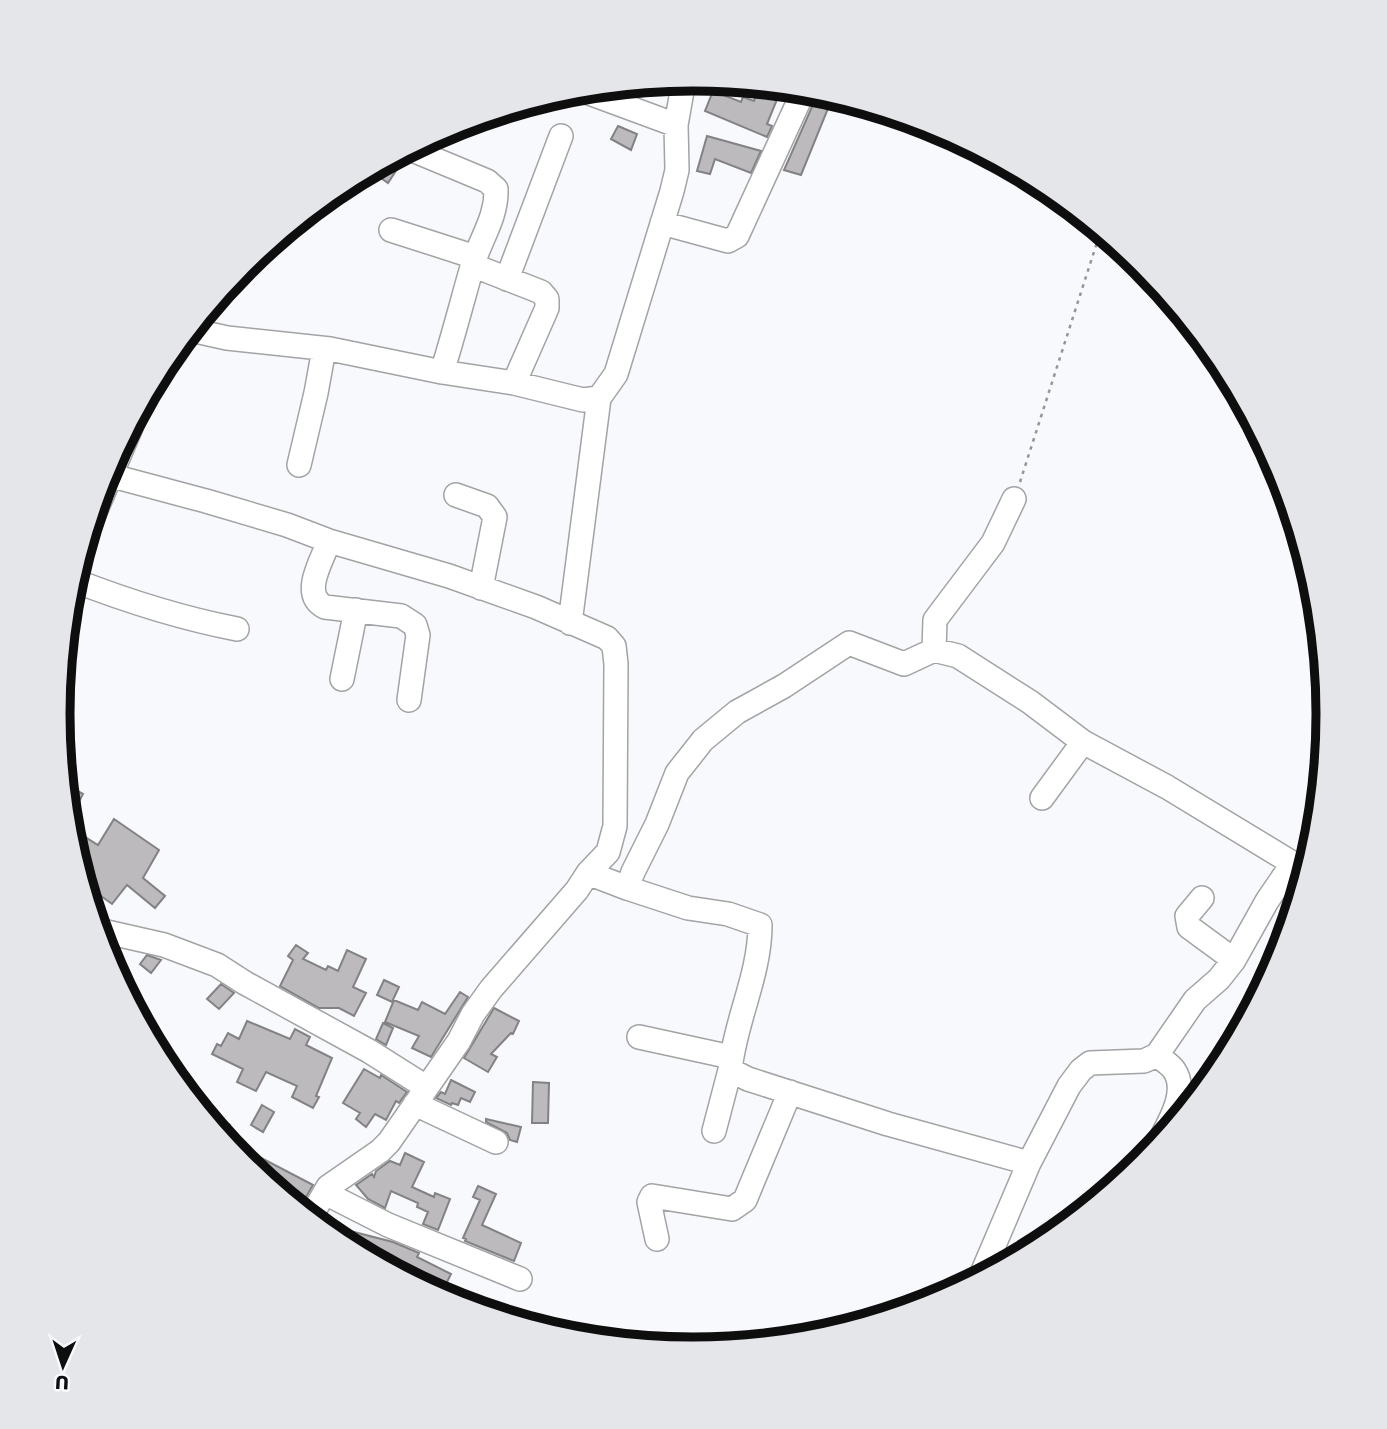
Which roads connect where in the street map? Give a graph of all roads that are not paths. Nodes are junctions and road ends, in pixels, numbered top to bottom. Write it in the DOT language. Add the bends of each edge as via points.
graph roads {
  1 [pos="682,91"];
  2 [pos="602,98"];
  3 [pos="799,100"];
  4 [pos="676,125"];
  5 [pos="561,136"];
  6 [pos="421,154"];
  7 [pos="662,223"];
  8 [pos="391,230"];
  9 [pos="474,261"];
  10 [pos="507,279"];
  11 [pos="201,332"];
  12 [pos="324,349"];
  13 [pos="442,372"];
  14 [pos="514,383"];
  15 [pos="599,398"];
  16 [pos="299,465"];
  17 [pos="116,478"];
  18 [pos="456,495"];
  19 [pos="1014,499"];
  20 [pos="329,541"];
  21 [pos="84,584"];
  22 [pos="481,588"];
  23 [pos="356,610"];
  24 [pos="570,622"];
  25 [pos="237,629"];
  26 [pos="933,650"];
  27 [pos="342,679"];
  28 [pos="409,700"];
  29 [pos="1083,741"];
  30 [pos="1042,798"];
  31 [pos="1298,867"];
  32 [pos="1297,871"];
  33 [pos="605,880"];
  34 [pos="1202,898"];
  35 [pos="109,932"];
  36 [pos="1234,960"];
  37 [pos="639,1037"];
  38 [pos="1157,1055"];
  39 [pos="731,1063"];
  40 [pos="790,1092"];
  41 [pos="421,1095"];
  42 [pos="1172,1114"];
  43 [pos="713,1131"];
  44 [pos="496,1142"];
  45 [pos="1029,1163"];
  46 [pos="324,1193"];
  47 [pos="315,1210"];
  48 [pos="657,1239"];
  49 [pos="987,1264"];
  50 [pos="520,1279"];
  1 -- 4 [label="street"];
  2 -- 4 [label="street"];
  3 -- 7 [label="street" via="737,236 728,241"];
  4 -- 7 [label="street" via="677,170"];
  5 -- 10 [label="street"];
  6 -- 9 [label="street" via="496,189 492,218"];
  7 -- 15 [label="street" via="616,374"];
  8 -- 9 [label="street"];
  9 -- 10 [label="street"];
  9 -- 13 [label="street"];
  10 -- 14 [label="street" via="541,292 547,299"];
  11 -- 12 [label="street"];
  12 -- 13 [label="street"];
  12 -- 16 [label="street"];
  13 -- 14 [label="street"];
  14 -- 15 [label="street" via="583,400"];
  15 -- 24 [label="street"];
  17 -- 20 [label="street"];
  18 -- 22 [label="street" via="487,506 495,517"];
  19 -- 26 [label="street" via="993,543 935,620"];
  20 -- 22 [label="street"];
  20 -- 23 [label="street" via="313,596 325,607"];
  21 -- 25 [label="street" via="165,613"];
  22 -- 24 [label="street"];
  23 -- 27 [label="street"];
  23 -- 28 [label="street" via="401,616 415,625 418,635"];
  24 -- 33 [label="street" via="607,638 616,664 615,827"];
  26 -- 29 [label="street" via="967,662"];
  26 -- 33 [label="street" via="904,664 849,643 737,712 703,740 677,773 633,872"];
  29 -- 30 [label="street"];
  29 -- 31 [label="street"];
  32 -- 36 [label="street" via="1267,901"];
  33 -- 39 [label="street" via="688,908 760,925 754,971"];
  33 -- 41 [label="street" via="577,890 491,989"];
  34 -- 36 [label="street" via="1187,916 1189,927"];
  35 -- 41 [label="street" via="164,944 217,965 369,1051"];
  36 -- 38 [label="street" via="1187,1010"];
  37 -- 39 [label="street"];
  38 -- 42 [label="street" via="1174,1070 1181,1085"];
  38 -- 45 [label="street" via="1144,1061 1085,1066 1069,1086"];
  39 -- 40 [label="street" via="748,1079"];
  39 -- 43 [label="street"];
  40 -- 45 [label="street"];
  40 -- 48 [label="street" via="745,1200 732,1209 722,1209 652,1196 649,1202"];
  41 -- 44 [label="street"];
  41 -- 46 [label="street" via="389,1142"];
  45 -- 49 [label="street"];
  46 -- 47 [label="street"];
  46 -- 50 [label="street"];
}
